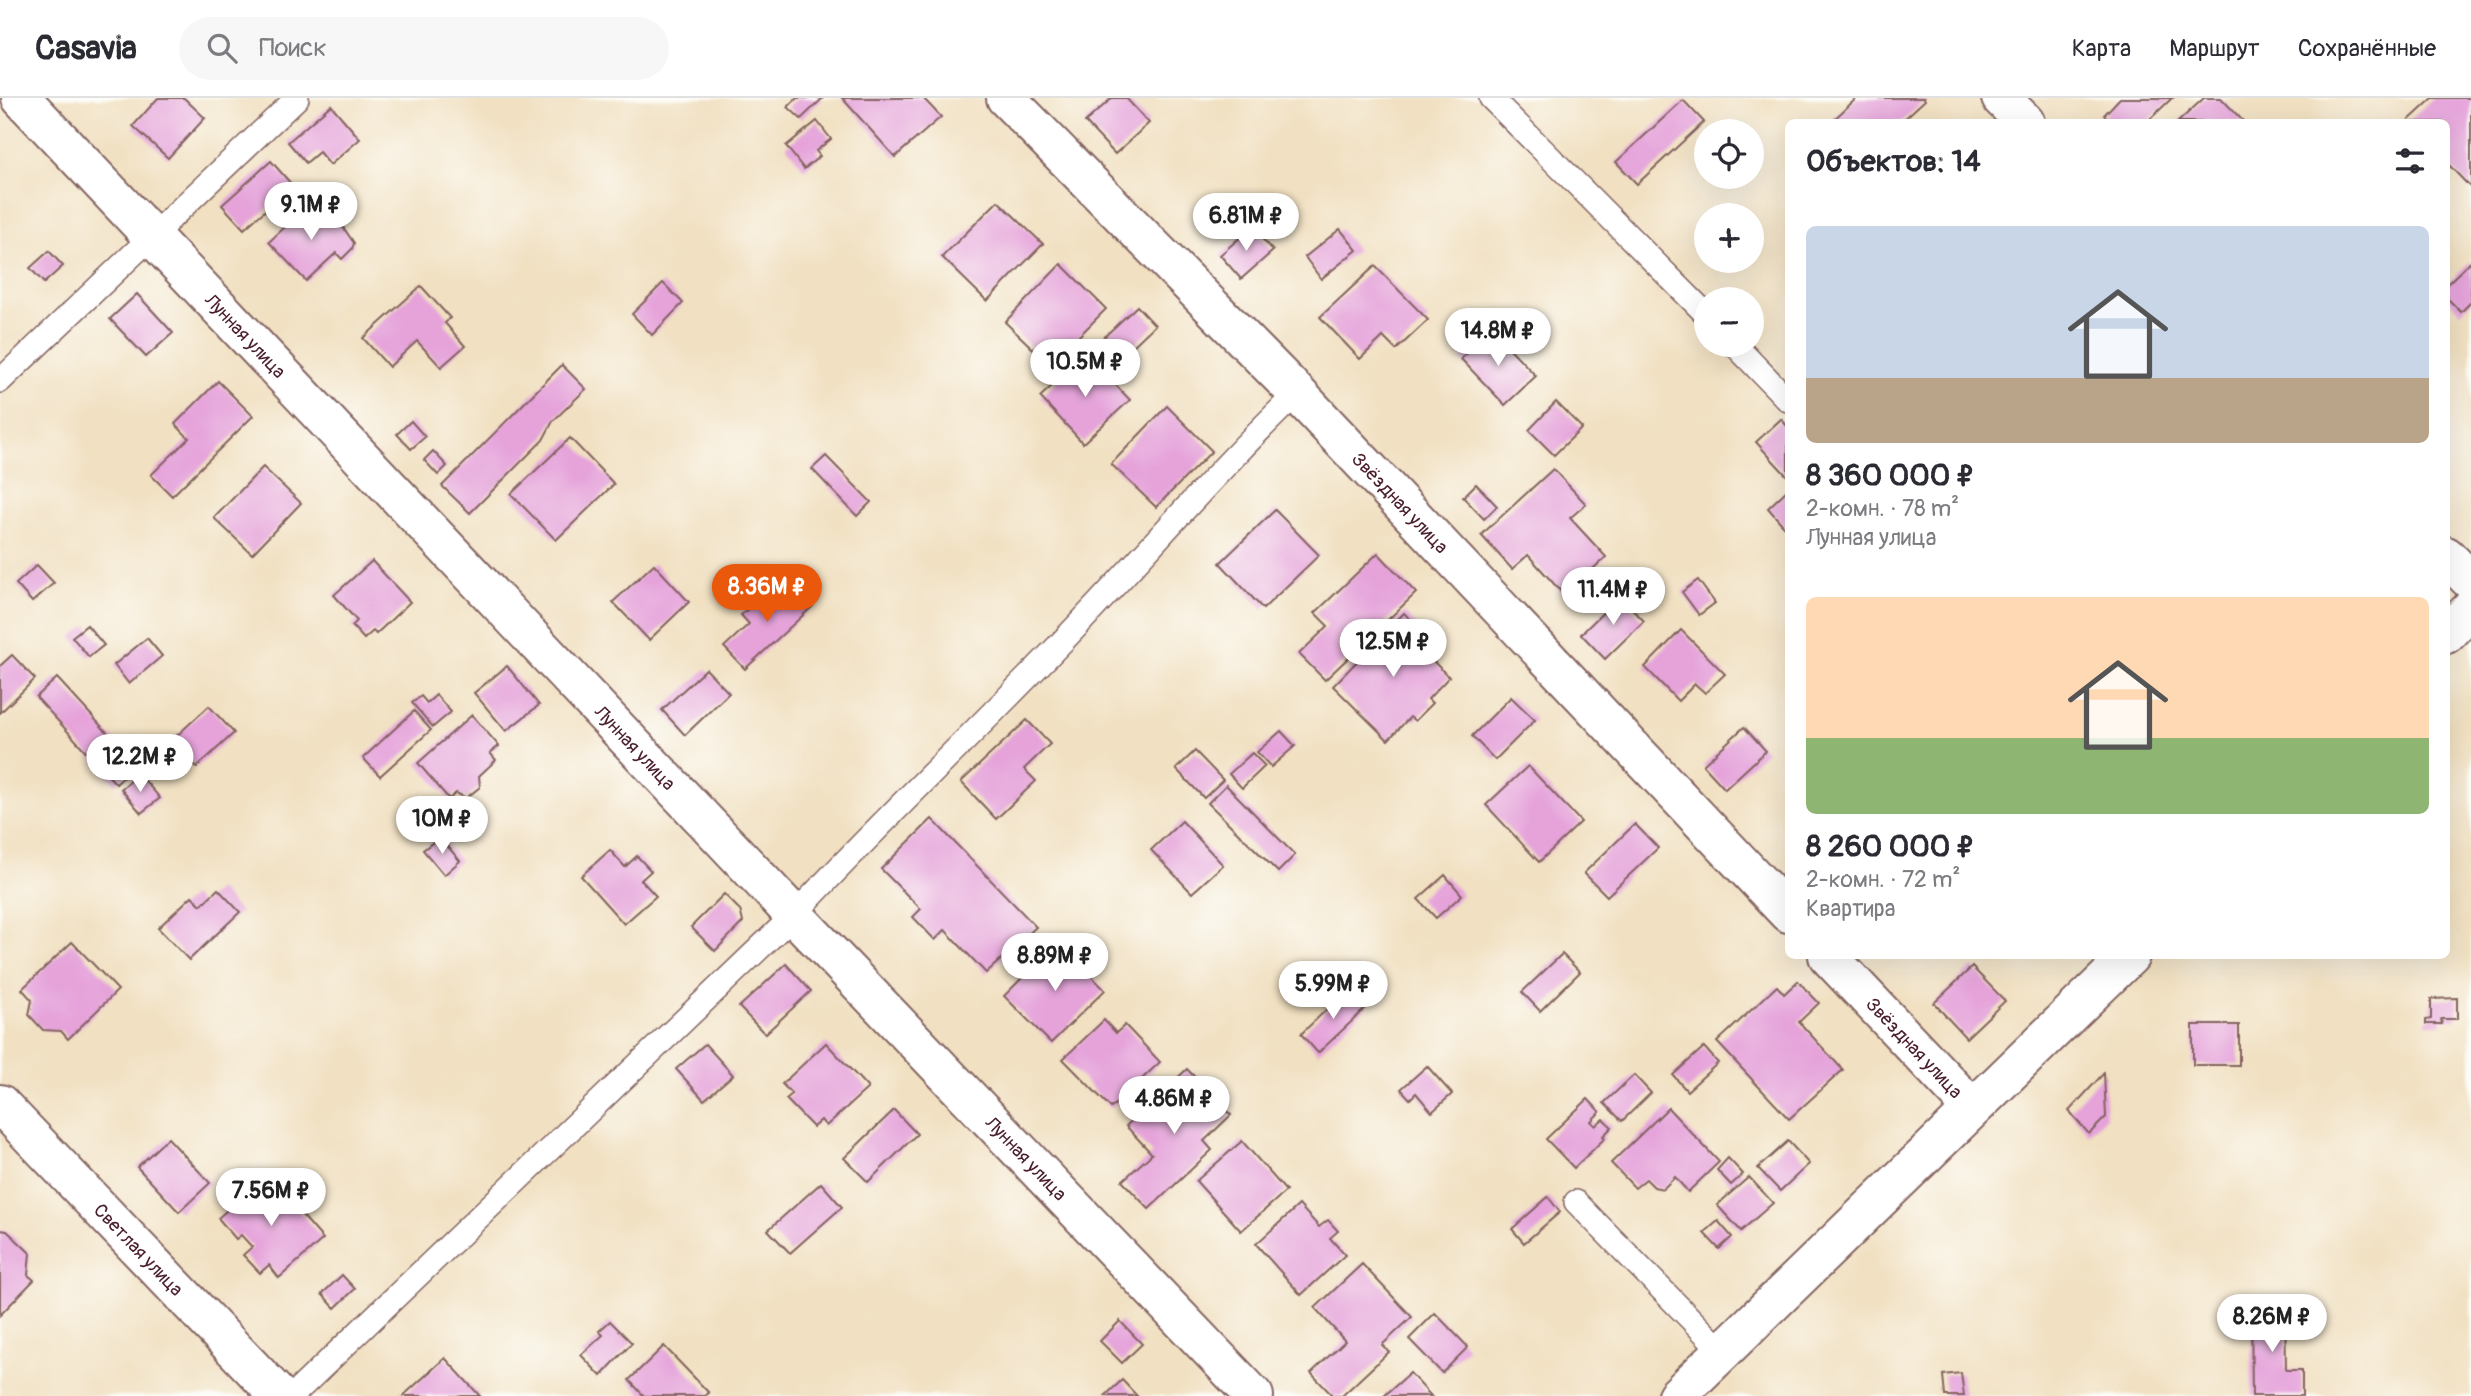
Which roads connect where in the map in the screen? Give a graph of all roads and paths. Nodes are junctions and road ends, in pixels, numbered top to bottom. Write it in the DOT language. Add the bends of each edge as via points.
graph roads {
  1 [pos="21,98"];
  2 [pos="297,98"];
  3 [pos="1006,98"];
  4 [pos="1491,98"];
  5 [pos="2001,98"];
  6 [pos="2022,119"];
  7 [pos="153,236"];
  8 [pos="1694,302"];
  9 [pos="1747,357"];
  10 [pos="0,381"];
  11 [pos="1297,393"];
  12 [pos="1785,397"];
  13 [pos="2450,560"];
  14 [pos="2471,581"];
  15 [pos="2471,609"];
  16 [pos="2450,631"];
  17 [pos="1785,911"];
  18 [pos="794,915"];
  19 [pos="1831,959"];
  20 [pos="2127,959"];
  21 [pos="0,1104"];
  22 [pos="1972,1108"];
  23 [pos="1576,1202"];
  24 [pos="1716,1370"];
  25 [pos="279,1396"];
  26 [pos="292,1396"];
  27 [pos="1254,1396"];
  28 [pos="1677,1396"];
  1 -- 7 [label="street, Лунная улица"];
  2 -- 7 [label="lane"];
  3 -- 11 [label="street, Звёздная улица"];
  4 -- 8 [label="lane"];
  5 -- 6 [label="street"];
  7 -- 10 [label="lane"];
  7 -- 18 [label="street, Лунная улица"];
  9 -- 12 [label="lane"];
  11 -- 17 [label="street, Звёздная улица"];
  11 -- 18 [label="lane"];
  13 -- 14 [label="street"];
  15 -- 16 [label="street"];
  18 -- 26 [label="lane"];
  18 -- 27 [label="street, Лунная улица"];
  19 -- 22 [label="street, Звёздная улица"];
  20 -- 22 [label="street"];
  21 -- 25 [label="street, Светлая улица"];
  22 -- 24 [label="street"];
  23 -- 24 [label="lane"];
  24 -- 28 [label="street"];
}
